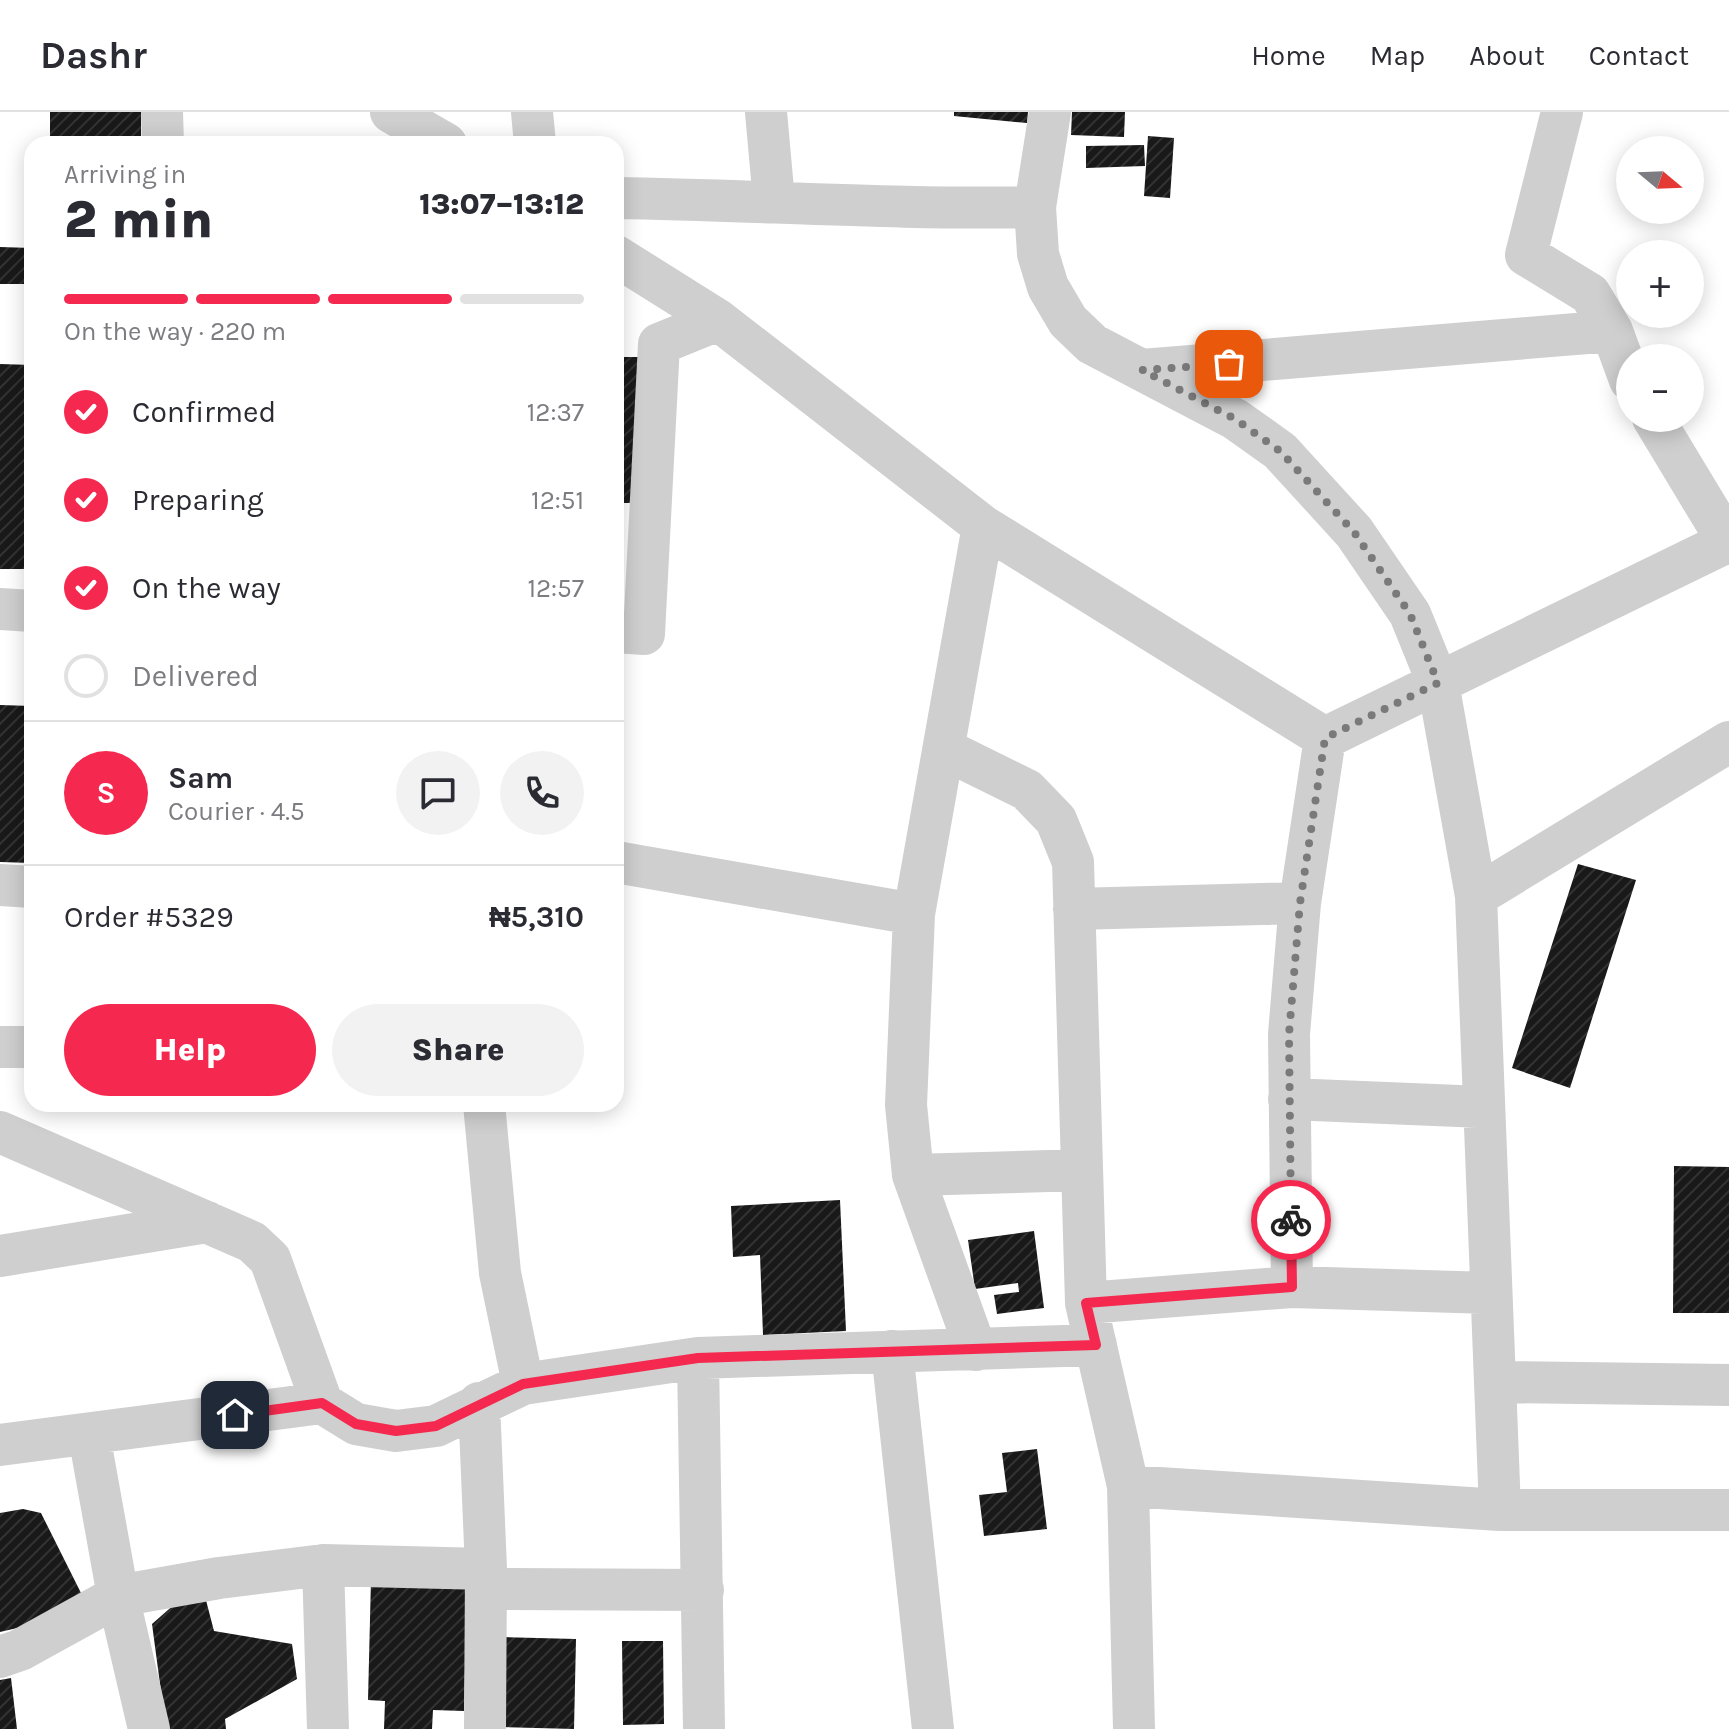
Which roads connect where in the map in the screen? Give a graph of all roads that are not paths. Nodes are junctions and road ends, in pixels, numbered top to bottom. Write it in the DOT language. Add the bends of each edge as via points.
graph roads {
  1 [pos="162,112"];
  2 [pos="391,112"];
  3 [pos="532,112"];
  4 [pos="766,112"];
  5 [pos="1050,112"];
  6 [pos="1562,112"];
  7 [pos="163,136"];
  8 [pos="432,136"];
  9 [pos="534,136"];
  10 [pos="624,198"];
  11 [pos="774,201"];
  12 [pos="1035,207"];
  13 [pos="624,261"];
  14 [pos="718,320"];
  15 [pos="1612,331"];
  16 [pos="1617,344"];
  17 [pos="1142,370"];
  18 [pos="1661,432"];
  19 [pos="983,526"];
  20 [pos="1728,543"];
  21 [pos="0,609"];
  22 [pos="24,610"];
  23 [pos="624,633"];
  24 [pos="1438,683"];
  25 [pos="1325,738"];
  26 [pos="1729,742"];
  27 [pos="944,749"];
  28 [pos="624,863"];
  29 [pos="0,885"];
  30 [pos="24,886"];
  31 [pos="1476,896"];
  32 [pos="1300,903"];
  33 [pos="1074,909"];
  34 [pos="914,914"];
  35 [pos="0,1047"];
  36 [pos="24,1047"];
  37 [pos="1289,1099"];
  38 [pos="1483,1107"];
  39 [pos="485,1112"];
  40 [pos="0,1132"];
  41 [pos="1082,1170"];
  42 [pos="913,1175"];
  43 [pos="207,1222"];
  44 [pos="0,1256"];
  45 [pos="1292,1287"];
  46 [pos="1490,1293"];
  47 [pos="1086,1303"];
  48 [pos="1096,1345"];
  49 [pos="976,1350"];
  50 [pos="892,1351"];
  51 [pos="698,1358"];
  52 [pos="1497,1382"];
  53 [pos="523,1384"];
  54 [pos="1729,1385"];
  55 [pos="322,1403"];
  56 [pos="479,1403"];
  57 [pos="89,1435"];
  58 [pos="0,1445"];
  59 [pos="1128,1486"];
  60 [pos="1500,1510"];
  61 [pos="1729,1510"];
  62 [pos="323,1565"];
  63 [pos="486,1579"];
  64 [pos="703,1590"];
  65 [pos="118,1596"];
  66 [pos="0,1657"];
  67 [pos="149,1729"];
  68 [pos="328,1729"];
  69 [pos="485,1729"];
  70 [pos="704,1729"];
  71 [pos="933,1729"];
  72 [pos="1134,1729"];
  1 -- 7 [label="street"];
  2 -- 8 [label="street"];
  3 -- 9 [label="street"];
  4 -- 11 [label="street"];
  5 -- 12 [label="street"];
  6 -- 15 [label="street" via="1526,255 1590,294"];
  10 -- 11 [label="street"];
  11 -- 12 [label="street" via="920,209"];
  12 -- 17 [label="street" via="1038,254 1048,287 1068,321 1092,344"];
  13 -- 14 [label="street"];
  14 -- 19 [label="street"];
  14 -- 23 [label="street" via="659,344 644,634"];
  15 -- 16 [label="street"];
  15 -- 17 [label="street"];
  17 -- 24 [label="street" via="1235,419 1280,451 1354,532 1410,614"];
  18 -- 20 [label="street"];
  19 -- 25 [label="street"];
  19 -- 27 [label="street"];
  20 -- 24 [label="street"];
  21 -- 22 [label="street"];
  24 -- 25 [label="street"];
  24 -- 31 [label="street"];
  25 -- 32 [label="street"];
  26 -- 31 [label="street"];
  27 -- 33 [label="street" via="1027,790 1056,820 1073,862"];
  27 -- 34 [label="street"];
  28 -- 34 [label="street"];
  29 -- 30 [label="street"];
  31 -- 38 [label="street"];
  32 -- 33 [label="street"];
  32 -- 37 [label="street"];
  33 -- 41 [label="street"];
  34 -- 42 [label="street" via="906,1105"];
  35 -- 36 [label="street"];
  37 -- 38 [label="street"];
  37 -- 45 [label="street"];
  38 -- 46 [label="street"];
  39 -- 53 [label="street" via="500,1273"];
  40 -- 43 [label="street"];
  41 -- 42 [label="street"];
  41 -- 47 [label="street"];
  42 -- 49 [label="street"];
  43 -- 44 [label="street"];
  43 -- 55 [label="street" via="252,1242 270,1259"];
  45 -- 46 [label="street"];
  45 -- 47 [label="street"];
  46 -- 52 [label="street"];
  47 -- 48 [label="street"];
  48 -- 49 [label="street"];
  48 -- 59 [label="street"];
  49 -- 50 [label="street"];
  50 -- 51 [label="street"];
  50 -- 71 [label="street"];
  51 -- 53 [label="street"];
  51 -- 64 [label="street"];
  52 -- 54 [label="street"];
  52 -- 60 [label="street"];
  53 -- 56 [label="street"];
  55 -- 56 [label="street" via="356,1424 396,1431 436,1426"];
  55 -- 57 [label="street"];
  56 -- 63 [label="street"];
  57 -- 58 [label="street"];
  57 -- 65 [label="street"];
  59 -- 60 [label="street"];
  59 -- 72 [label="street"];
  60 -- 61 [label="street"];
  62 -- 63 [label="street"];
  62 -- 65 [label="street"];
  62 -- 68 [label="street"];
  63 -- 64 [label="street"];
  63 -- 69 [label="street"];
  64 -- 70 [label="street"];
  65 -- 66 [label="street"];
  65 -- 67 [label="street"];
}
